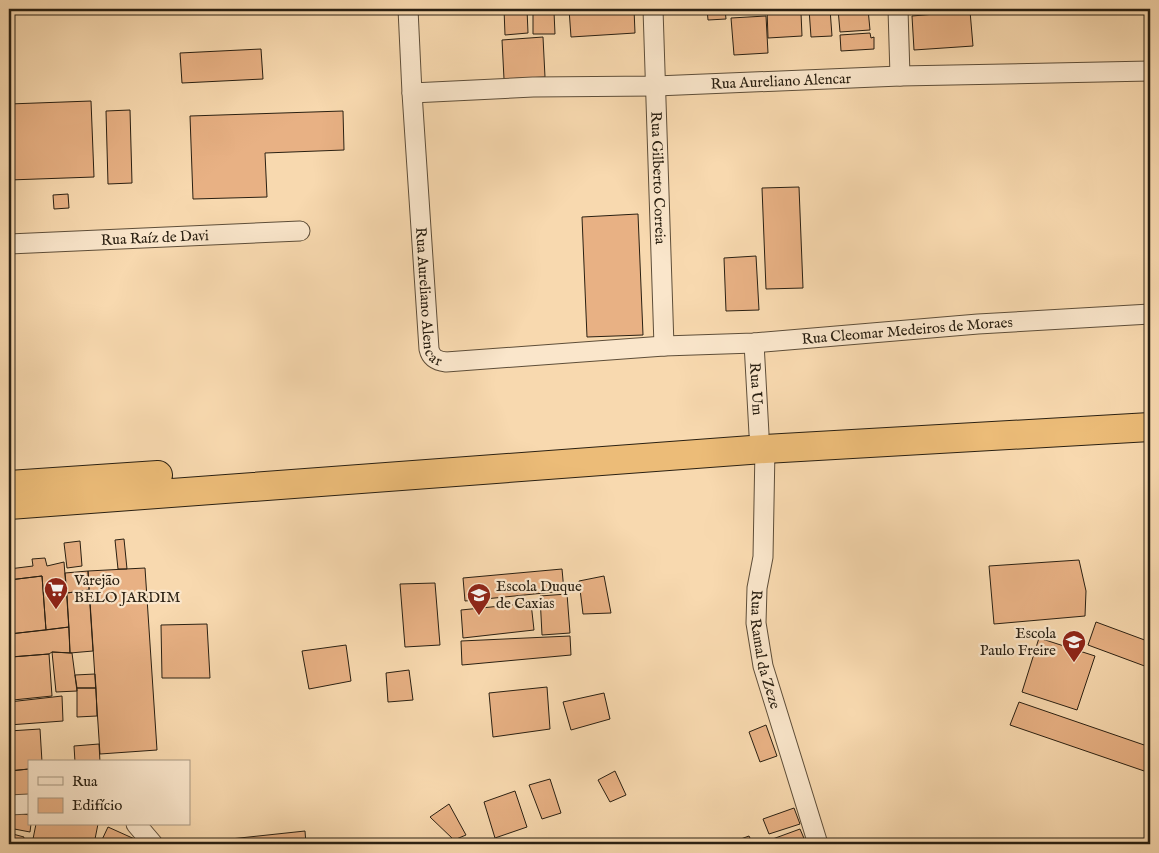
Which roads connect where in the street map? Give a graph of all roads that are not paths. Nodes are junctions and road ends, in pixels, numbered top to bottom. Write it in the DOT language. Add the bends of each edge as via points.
graph roads {
  1 [pos="408,9"];
  2 [pos="653,9"];
  3 [pos="898,9"];
  4 [pos="1150,71"];
  5 [pos="900,76"];
  6 [pos="656,86"];
  7 [pos="412,93"];
  8 [pos="300,231"];
  9 [pos="9,244"];
  10 [pos="1150,314"];
  11 [pos="754,343"];
  12 [pos="664,346"];
  13 [pos="1150,408"];
  14 [pos="1150,427"];
  15 [pos="762,442"];
  16 [pos="9,485"];
  17 [pos="9,505"];
  18 [pos="28,804"];
  19 [pos="9,805"];
  20 [pos="138,826"];
  21 [pos="153,844"];
  22 [pos="818,844"];
  1 -- 7 [label="street, Rua Aureliano Alencar"];
  2 -- 6 [label="street, Rua Gilberto Correia"];
  3 -- 5 [label="street"];
  4 -- 5 [label="street, Rua Aureliano Alencar"];
  5 -- 6 [label="street, Rua Aureliano Alencar"];
  6 -- 7 [label="street, Rua Aureliano Alencar" via="533,87"];
  6 -- 12 [label="street, Rua Gilberto Correia"];
  7 -- 12 [label="street, Rua Aureliano Alencar" via="429,349 433,358 446,362"];
  8 -- 9 [label="street, Rua Raíz de Davi"];
  10 -- 11 [label="street, Rua Cleomar Medeiros de Moraes" via="978,324"];
  11 -- 12 [label="street, Rua Cleomar Medeiros de Moraes"];
  11 -- 15 [label="street, Rua Um"];
  13 -- 15 [label="highway"];
  14 -- 15 [label="highway"];
  15 -- 16 [label="highway"];
  15 -- 17 [label="highway"];
  15 -- 22 [label="street, Rua Ramal da Zeze" via="763,557 757,588 758,644"];
  18 -- 19 [label="street"];
  20 -- 21 [label="street"];
}
